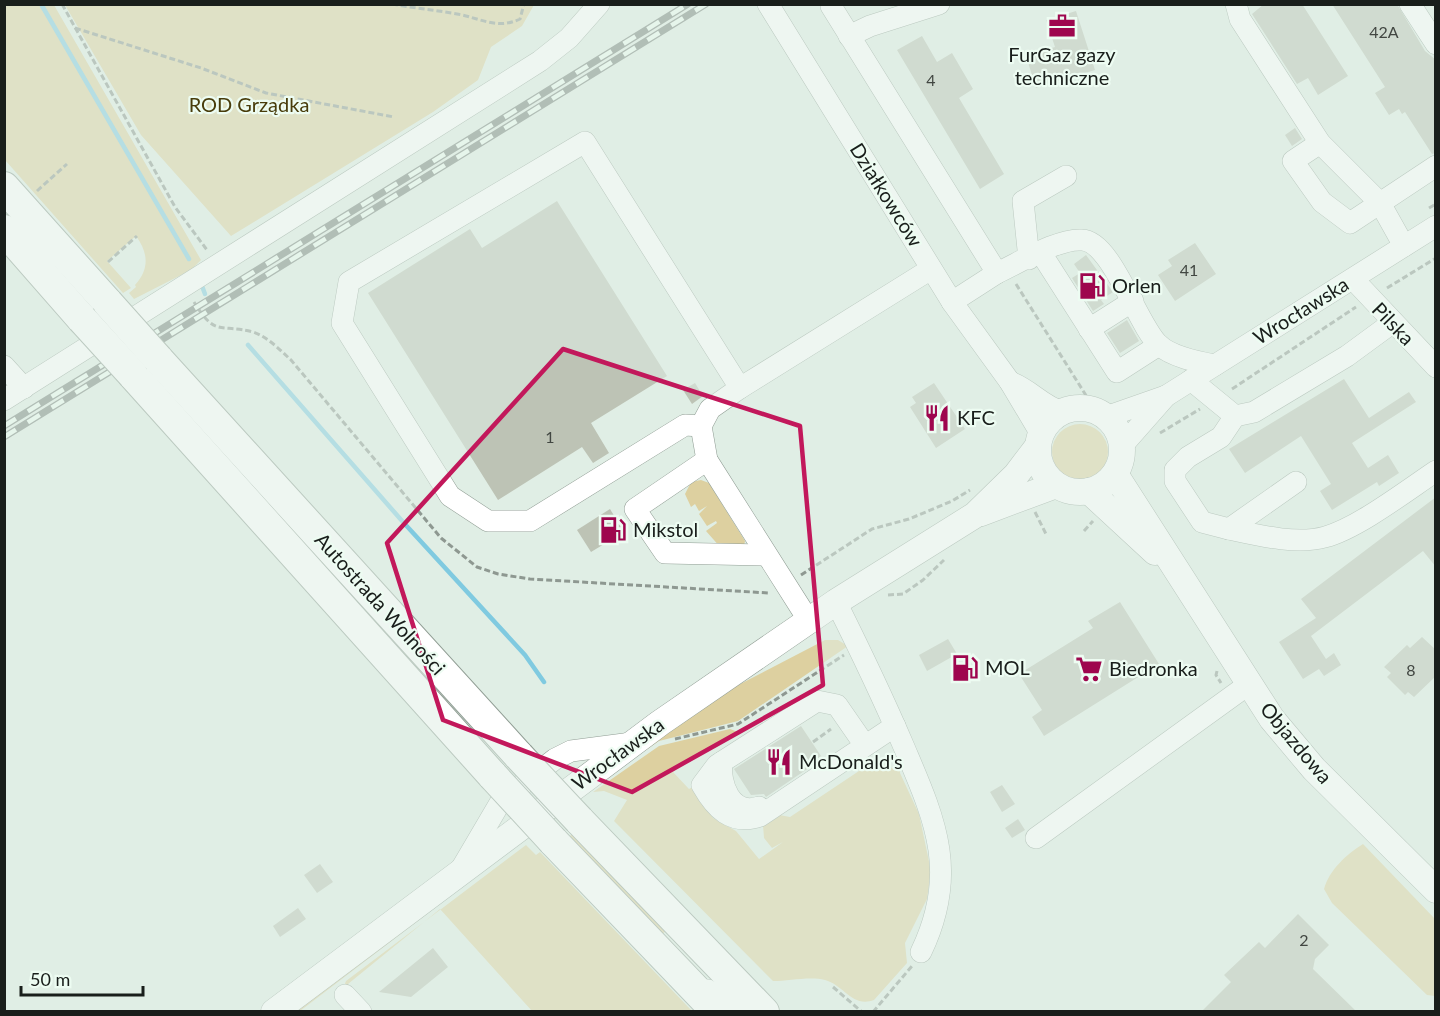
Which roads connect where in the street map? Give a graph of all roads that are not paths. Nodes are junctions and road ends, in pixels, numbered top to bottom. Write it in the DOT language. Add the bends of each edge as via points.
graph roads {
  1 [pos="599,4"];
  2 [pos="768,4"];
  3 [pos="939,4"];
  4 [pos="1236,4"];
  5 [pos="1410,4"];
  6 [pos="831,6"];
  7 [pos="849,36"];
  8 [pos="1436,44"];
  9 [pos="1320,143"];
  10 [pos="1436,166"];
  11 [pos="1066,176"];
  12 [pos="4,187"];
  13 [pos="1380,204"];
  14 [pos="1436,226"];
  15 [pos="4,230"];
  16 [pos="1404,246"];
  17 [pos="1035,256"];
  18 [pos="932,269"];
  19 [pos="997,273"];
  20 [pos="1353,279"];
  21 [pos="1132,301"];
  22 [pos="952,302"];
  23 [pos="1392,323"];
  24 [pos="1089,329"];
  25 [pos="1159,345"];
  26 [pos="1215,365"];
  27 [pos="4,366"];
  28 [pos="1436,367"];
  29 [pos="1191,380"];
  30 [pos="1011,382"];
  31 [pos="24,388"];
  32 [pos="740,388"];
  33 [pos="1166,396"];
  34 [pos="4,400"];
  35 [pos="1072,404"];
  36 [pos="1101,410"];
  37 [pos="1235,416"];
  38 [pos="701,426"];
  39 [pos="1039,440"];
  40 [pos="1122,446"];
  41 [pos="707,460"];
  42 [pos="1436,471"];
  43 [pos="1115,474"];
  44 [pos="1296,482"];
  45 [pos="1056,485"];
  46 [pos="1089,491"];
  47 [pos="975,515"];
  48 [pos="1229,529"];
  49 [pos="765,555"];
  50 [pos="1182,577"];
  51 [pos="836,602"];
  52 [pos="809,621"];
  53 [pos="1249,684"];
  54 [pos="895,726"];
  55 [pos="864,744"];
  56 [pos="1036,838"];
  57 [pos="1436,890"];
  58 [pos="679,924"];
  59 [pos="651,944"];
  60 [pos="921,952"];
  61 [pos="345,995"];
  62 [pos="274,1011"];
  63 [pos="361,1011"];
  64 [pos="717,1011"];
  65 [pos="736,1011"];
  66 [pos="746,1011"];
  67 [pos="764,1011"];
  1 -- 31 [label="street" via="569,38 540,61"];
  2 -- 18 [label="street, Działkowców"];
  3 -- 7 [label="street"];
  4 -- 9 [label="street" via="1240,19"];
  5 -- 8 [label="street"];
  6 -- 7 [label="street"];
  7 -- 19 [label="street"];
  9 -- 13 [label="street"];
  9 -- 13 [label="street" via="1293,161 1322,202 1350,223"];
  10 -- 13 [label="street"];
  11 -- 17 [label="street" via="1023,201"];
  12 -- 58 [label="highway, Autostrada Wolności, bridge" via="519,756"];
  13 -- 16 [label="street"];
  14 -- 16 [label="street, Wrocławska"];
  15 -- 59 [label="highway, Autostrada Wolności, bridge" via="493,776"];
  16 -- 20 [label="street, Wrocławska"];
  17 -- 19 [label="street"];
  17 -- 21 [label="street" via="1066,241 1084,239 1103,252"];
  17 -- 24 [label="street"];
  18 -- 22 [label="street, Działkowców"];
  18 -- 32 [label="street"];
  19 -- 22 [label="street"];
  20 -- 23 [label="street, Pilska"];
  20 -- 26 [label="street, Wrocławska"];
  21 -- 24 [label="street"];
  21 -- 25 [label="street"];
  22 -- 30 [label="street, Działkowców"];
  23 -- 28 [label="street, Pilska"];
  23 -- 37 [label="street" via="1347,356 1254,412"];
  24 -- 25 [label="street" via="1117,372"];
  25 -- 26 [label="street"];
  26 -- 29 [label="street, Wrocławska"];
  27 -- 31 [label="street"];
  29 -- 33 [label="street, Wrocławska"];
  29 -- 37 [label="street"];
  30 -- 35 [label="street, Działkowców" via="1029,390 1048,407"];
  30 -- 39 [label="street, Działkowców"];
  31 -- 34 [label="street"];
  32 -- 38 [label="street" via="710,410"];
  32 -- 38 [label="street" via="585,142 349,282 342,323 450,496 488,521 530,521 686,425"];
  33 -- 36 [label="street, Wrocławska"];
  33 -- 40 [label="street, Wrocławska"];
  35 -- 36 [label="main road"];
  35 -- 39 [label="main road" via="1047,423"];
  36 -- 40 [label="main road" via="1117,430"];
  37 -- 48 [label="street" via="1221,438 1188,457 1175,470 1175,481 1202,522"];
  38 -- 41 [label="street"];
  39 -- 45 [label="main road" via="1042,468"];
  39 -- 47 [label="main road, Wrocławska" via="1016,476"];
  40 -- 43 [label="main road"];
  41 -- 49 [label="street"];
  41 -- 49 [label="street" via="634,508 665,553"];
  42 -- 48 [label="street" via="1345,529 1323,538 1275,538"];
  43 -- 46 [label="main road"];
  43 -- 50 [label="main road, Objazdowa"];
  44 -- 48 [label="street"];
  45 -- 46 [label="main road"];
  45 -- 47 [label="main road, Wrocławska"];
  46 -- 50 [label="main road, Objazdowa"];
  47 -- 51 [label="main road, Wrocławska"];
  49 -- 52 [label="street"];
  50 -- 53 [label="main road, Objazdowa"];
  51 -- 52 [label="main road, Wrocławska"];
  51 -- 54 [label="street"];
  52 -- 62 [label="main road, Wrocławska" via="632,743"];
  53 -- 56 [label="street"];
  53 -- 57 [label="main road, Objazdowa" via="1314,769"];
  54 -- 55 [label="street"];
  54 -- 60 [label="street" via="930,813 940,852 938,902"];
  55 -- 55 [label="street" via="760,816 745,819 720,812 702,785 722,762 817,701 837,705"];
  58 -- 66 [label="street"];
  58 -- 67 [label="highway, Autostrada Wolności"];
  59 -- 64 [label="highway, Autostrada Wolności"];
  59 -- 65 [label="street"];
  61 -- 63 [label="street"];
}
